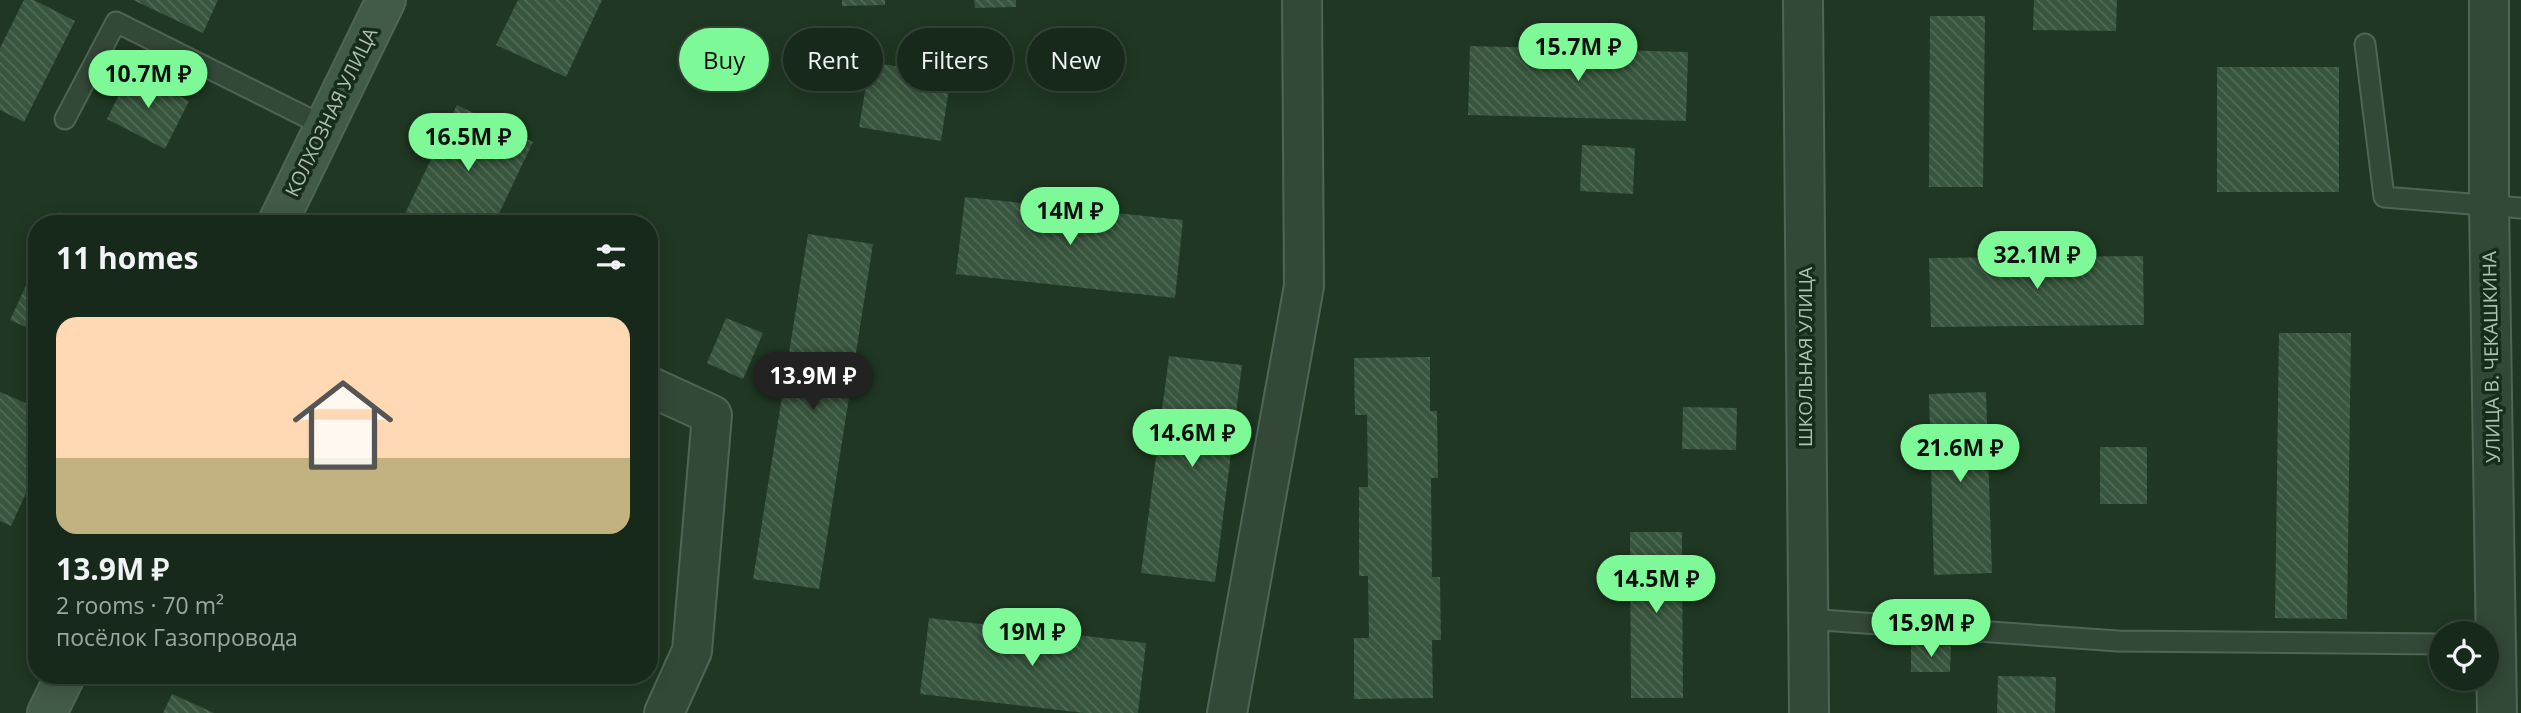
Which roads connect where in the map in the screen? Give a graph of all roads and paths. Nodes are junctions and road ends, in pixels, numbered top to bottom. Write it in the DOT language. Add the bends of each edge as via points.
graph roads {
  1 [pos="386,0"];
  2 [pos="1302,0"];
  3 [pos="1803,0"];
  4 [pos="2489,0"];
  5 [pos="2365,44"];
  6 [pos="65,119"];
  7 [pos="324,126"];
  8 [pos="2505,206"];
  9 [pos="288,215"];
  10 [pos="658,390"];
  11 [pos="1807,619"];
  12 [pos="2429,644"];
  13 [pos="2501,645"];
  14 [pos="61,684"];
  15 [pos="47,713"];
  16 [pos="664,713"];
  17 [pos="1227,713"];
  18 [pos="1810,713"];
  19 [pos="2497,713"];
  1 -- 7 [label="main road, КОЛХОЗНАЯ УЛИЦА"];
  2 -- 17 [label="street" via="1304,286"];
  3 -- 11 [label="street, ШКОЛЬНАЯ УЛИЦА"];
  4 -- 8 [label="street, УЛИЦА В. ЧЕКАШКИНА"];
  5 -- 8 [label="lane" via="2384,197"];
  6 -- 7 [label="lane" via="116,22"];
  7 -- 9 [label="main road, КОЛХОЗНАЯ УЛИЦА"];
  8 -- 13 [label="street, УЛИЦА В. ЧЕКАШКИНА"];
  10 -- 16 [label="street" via="712,415 692,651"];
  11 -- 12 [label="lane" via="2118,641"];
  11 -- 18 [label="street, ШКОЛЬНАЯ УЛИЦА"];
  13 -- 19 [label="street, УЛИЦА В. ЧЕКАШКИНА"];
  14 -- 15 [label="main road"];
}
